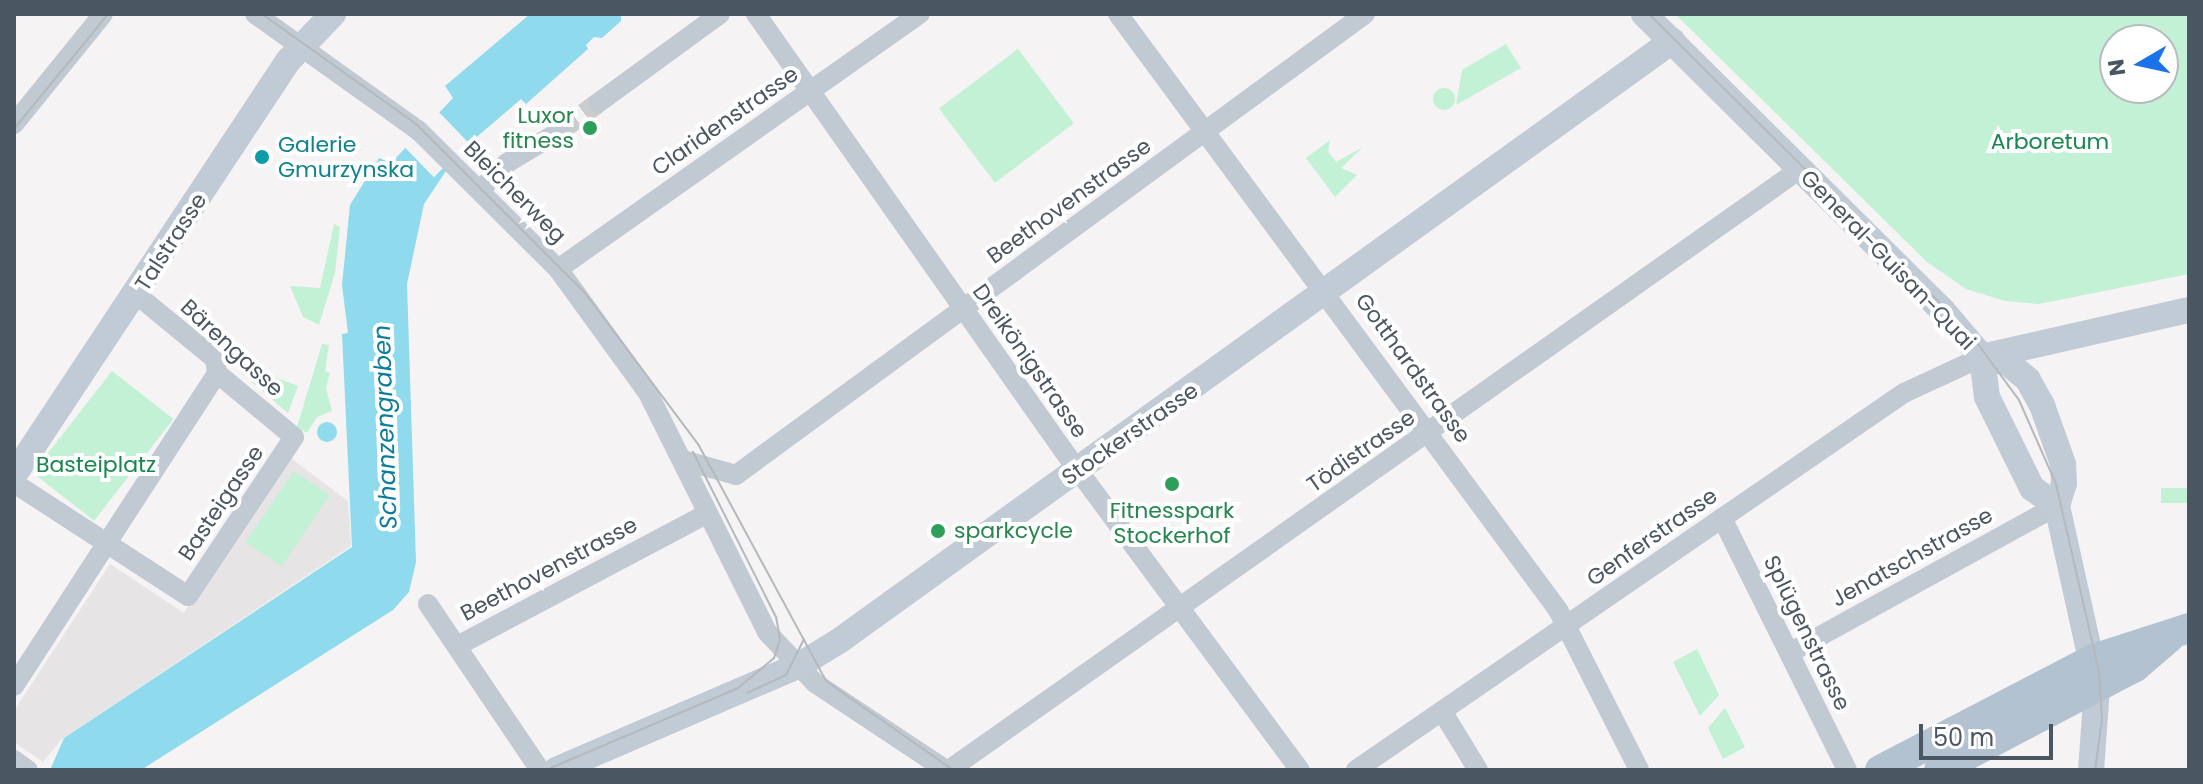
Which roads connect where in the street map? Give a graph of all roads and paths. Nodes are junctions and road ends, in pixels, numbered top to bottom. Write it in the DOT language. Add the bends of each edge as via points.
graph roads {
  1 [pos="103,14"];
  2 [pos="255,14"];
  3 [pos="333,14"];
  4 [pos="720,14"];
  5 [pos="756,14"];
  6 [pos="920,14"];
  7 [pos="1118,14"];
  8 [pos="1365,14"];
  9 [pos="1644,14"];
  10 [pos="1672,41"];
  11 [pos="300,44"];
  12 [pos="810,90"];
  13 [pos="598,103"];
  14 [pos="14,124"];
  15 [pos="560,131"];
  16 [pos="1207,132"];
  17 [pos="1800,169"];
  18 [pos="480,190"];
  19 [pos="558,269"];
  20 [pos="1328,293"];
  21 [pos="137,295"];
  22 [pos="963,307"];
  23 [pos="2189,310"];
  24 [pos="1982,357"];
  25 [pos="217,373"];
  26 [pos="1429,432"];
  27 [pos="294,437"];
  28 [pos="682,460"];
  29 [pos="1078,471"];
  30 [pos="14,475"];
  31 [pos="14,483"];
  32 [pos="2057,506"];
  33 [pos="706,514"];
  34 [pos="1722,518"];
  35 [pos="107,544"];
  36 [pos="428,604"];
  37 [pos="1179,608"];
  38 [pos="1568,624"];
  39 [pos="2180,632"];
  40 [pos="459,645"];
  41 [pos="1791,652"];
  42 [pos="798,666"];
  43 [pos="2095,673"];
  44 [pos="14,686"];
  45 [pos="1442,711"];
  46 [pos="14,760"];
  47 [pos="28,770"];
  48 [pos="540,770"];
  49 [pos="556,770"];
  50 [pos="948,770"];
  51 [pos="1300,770"];
  52 [pos="1356,770"];
  53 [pos="1478,770"];
  54 [pos="1639,770"];
  55 [pos="1847,770"];
  56 [pos="1880,770"];
  57 [pos="1939,770"];
  58 [pos="2091,770"];
  1 -- 14 [label="street"];
  2 -- 11 [label="street, Bleicherweg"];
  3 -- 11 [label="street, Talstrasse"];
  4 -- 13 [label="street"];
  5 -- 12 [label="street, Dreikönigstrasse"];
  6 -- 12 [label="street, Claridenstrasse"];
  7 -- 16 [label="street, Gotthardstrasse"];
  8 -- 16 [label="street, Beethovenstrasse"];
  9 -- 10 [label="street, General-Guisan-Quai"];
  10 -- 17 [label="street, General-Guisan-Quai"];
  10 -- 20 [label="street, Stockerstrasse"];
  11 -- 18 [label="street, Bleicherweg" via="413,127"];
  11 -- 21 [label="street, Talstrasse"];
  12 -- 19 [label="street, Claridenstrasse"];
  12 -- 22 [label="street, Dreikönigstrasse"];
  15 -- 18 [label="street" via="507,163"];
  16 -- 20 [label="street, Gotthardstrasse"];
  16 -- 22 [label="street, Beethovenstrasse"];
  17 -- 24 [label="street, General-Guisan-Quai"];
  17 -- 26 [label="street, Tödistrasse"];
  18 -- 19 [label="street, Bleicherweg"];
  19 -- 28 [label="street, Bleicherweg" via="629,362"];
  20 -- 26 [label="street, Gotthardstrasse"];
  20 -- 29 [label="street, Stockerstrasse"];
  21 -- 25 [label="street, Bärengasse" via="215,359"];
  21 -- 30 [label="street, Talstrasse"];
  22 -- 28 [label="street, Beethovenstrasse" via="736,475"];
  22 -- 29 [label="street, Dreikönigstrasse"];
  23 -- 24 [label="street, General-Guisan-Quai"];
  24 -- 32 [label="street" via="1987,397 2032,488"];
  24 -- 32 [label="street" via="2008,363 2028,380 2042,405 2063,464"];
  24 -- 34 [label="street, Genferstrasse" via="1904,393"];
  25 -- 27 [label="street, Bärengasse"];
  25 -- 35 [label="street"];
  26 -- 37 [label="street, Tödistrasse"];
  26 -- 38 [label="street, Gotthardstrasse"];
  27 -- 35 [label="street, Basteigasse" via="188,596"];
  28 -- 33 [label="street, Bleicherweg"];
  29 -- 37 [label="street, Dreikönigstrasse"];
  29 -- 42 [label="street, Stockerstrasse"];
  31 -- 35 [label="street"];
  32 -- 41 [label="street, Jenatschstrasse"];
  32 -- 43 [label="street"];
  33 -- 40 [label="street, Beethovenstrasse"];
  33 -- 42 [label="street, Bleicherweg" via="767,632"];
  34 -- 38 [label="street, Genferstrasse"];
  34 -- 41 [label="street, Splügenstrasse"];
  35 -- 44 [label="street"];
  36 -- 40 [label="street"];
  37 -- 50 [label="street, Tödistrasse"];
  37 -- 51 [label="street, Dreikönigstrasse"];
  38 -- 45 [label="street, Genferstrasse"];
  38 -- 54 [label="street, Gotthardstrasse"];
  39 -- 43 [label="main road" via="2128,644"];
  40 -- 48 [label="street"];
  41 -- 55 [label="street, Splügenstrasse"];
  42 -- 49 [label="street, Stockerstrasse"];
  42 -- 50 [label="street, Bleicherweg"];
  43 -- 56 [label="main road"];
  43 -- 57 [label="main road"];
  43 -- 58 [label="street"];
  45 -- 52 [label="street, Genferstrasse"];
  45 -- 53 [label="street"];
  46 -- 47 [label="street"];
}
